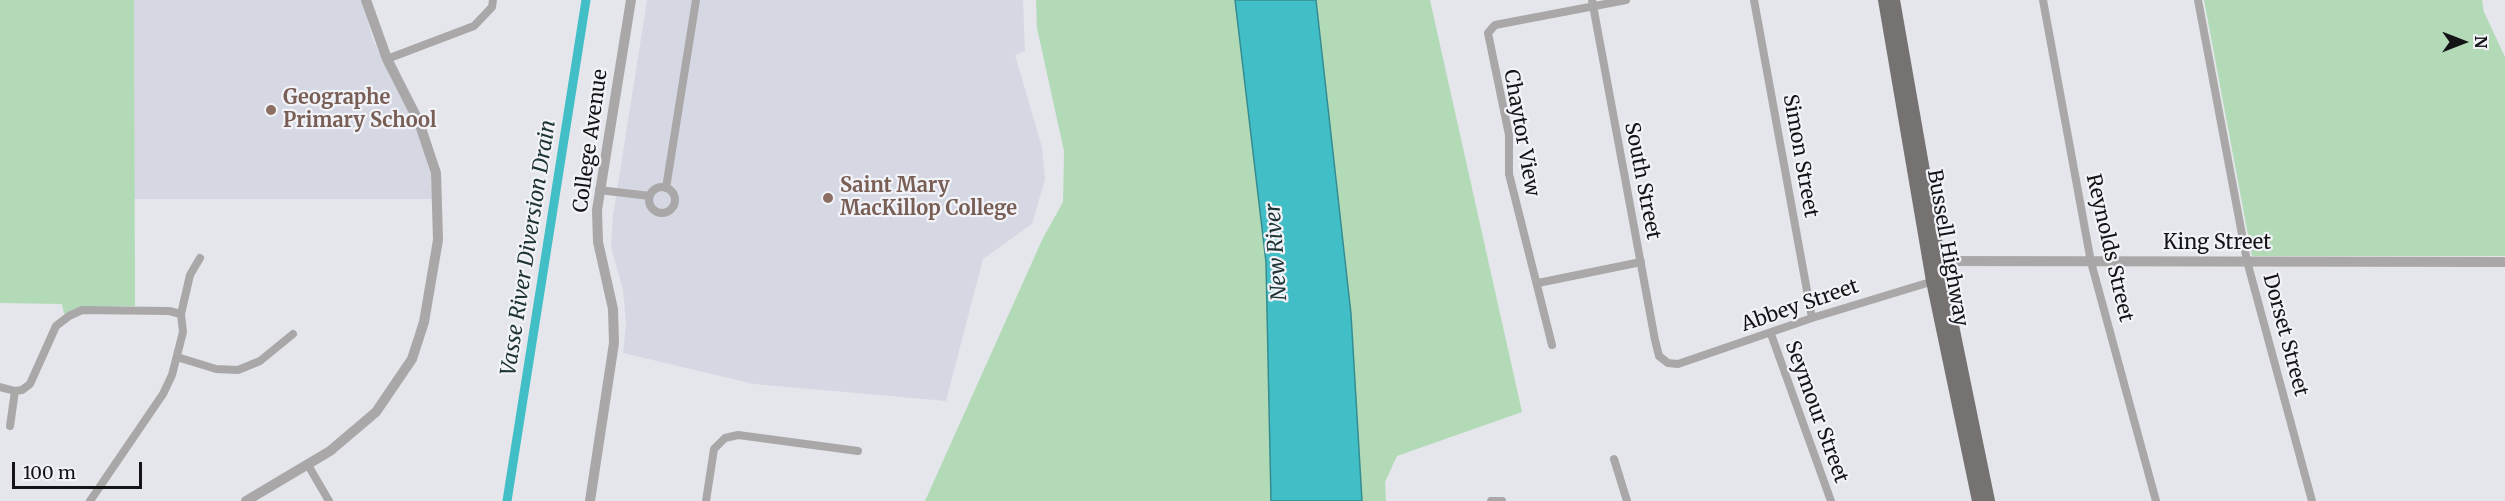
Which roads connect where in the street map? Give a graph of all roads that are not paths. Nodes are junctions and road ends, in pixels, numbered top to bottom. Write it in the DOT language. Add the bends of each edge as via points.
graph roads {
  1 [pos="366,0"];
  2 [pos="493,0"];
  3 [pos="631,0"];
  4 [pos="696,0"];
  5 [pos="1626,0"];
  6 [pos="1754,0"];
  7 [pos="1884,0"];
  8 [pos="1894,0"];
  9 [pos="2043,0"];
  10 [pos="2198,0"];
  11 [pos="1592,4"];
  12 [pos="387,59"];
  13 [pos="666,188"];
  14 [pos="599,190"];
  15 [pos="650,196"];
  16 [pos="200,258"];
  17 [pos="1935,261"];
  18 [pos="2247,261"];
  19 [pos="1641,262"];
  20 [pos="2091,262"];
  21 [pos="2505,262"];
  22 [pos="1938,280"];
  23 [pos="1538,283"];
  24 [pos="181,314"];
  25 [pos="1812,318"];
  26 [pos="293,334"];
  27 [pos="1771,334"];
  28 [pos="1552,345"];
  29 [pos="177,357"];
  30 [pos="1668,363"];
  31 [pos="0,387"];
  32 [pos="15,391"];
  33 [pos="10,426"];
  34 [pos="858,451"];
  35 [pos="1614,459"];
  36 [pos="308,465"];
  37 [pos="90,501"];
  38 [pos="246,501"];
  39 [pos="329,501"];
  40 [pos="590,501"];
  41 [pos="706,501"];
  42 [pos="1491,501"];
  43 [pos="1502,501"];
  44 [pos="1627,501"];
  45 [pos="1831,501"];
  46 [pos="1978,501"];
  47 [pos="1989,501"];
  48 [pos="2156,501"];
  49 [pos="2312,501"];
  1 -- 12 [label="street"];
  2 -- 12 [label="street" via="492,7 474,26"];
  3 -- 14 [label="street, College Avenue"];
  4 -- 13 [label="street"];
  5 -- 11 [label="street"];
  6 -- 25 [label="street, Simon Street"];
  7 -- 17 [label="main road, Bussell Highway"];
  8 -- 17 [label="main road, Bussell Highway"];
  9 -- 20 [label="street, Reynolds Street"];
  10 -- 18 [label="street, Dorset Street"];
  11 -- 19 [label="street, South Street"];
  11 -- 23 [label="street, Chaytor View" via="1495,25 1488,33 1509,135 1509,174"];
  12 -- 36 [label="street" via="419,123 436,173 438,240 433,282 412,359 395,388 354,433"];
  13 -- 15 [label="street" via="658,188"];
  13 -- 15 [label="street" via="674,194 675,201 666,213 653,209"];
  14 -- 15 [label="street"];
  14 -- 40 [label="street, College Avenue" via="598,242 613,309 614,343"];
  16 -- 24 [label="street" via="190,275"];
  17 -- 20 [label="street, King Street"];
  17 -- 22 [label="main road, Bussell Highway"];
  18 -- 20 [label="street, King Street"];
  18 -- 21 [label="street, King Street"];
  18 -- 49 [label="street, Dorset Street"];
  19 -- 23 [label="street"];
  19 -- 30 [label="street, South Street" via="1659,356"];
  20 -- 48 [label="street, Reynolds Street"];
  22 -- 25 [label="street, Abbey Street"];
  22 -- 46 [label="main road, Bussell Highway"];
  22 -- 47 [label="main road, Bussell Highway"];
  23 -- 28 [label="street, Chaytor View"];
  24 -- 29 [label="street" via="183,333"];
  24 -- 32 [label="street" via="82,310 69,316 56,326 30,384"];
  25 -- 27 [label="street, Abbey Street"];
  26 -- 29 [label="street" via="260,361 238,370 216,369"];
  27 -- 30 [label="street, Abbey Street" via="1678,364"];
  27 -- 45 [label="street, Seymour Street"];
  29 -- 37 [label="street" via="164,394"];
  31 -- 32 [label="street"];
  32 -- 33 [label="street"];
  34 -- 41 [label="street" via="738,435 725,438 714,450"];
  35 -- 44 [label="street"];
  36 -- 38 [label="street"];
  36 -- 39 [label="street"];
  42 -- 43 [label="street"];
}
